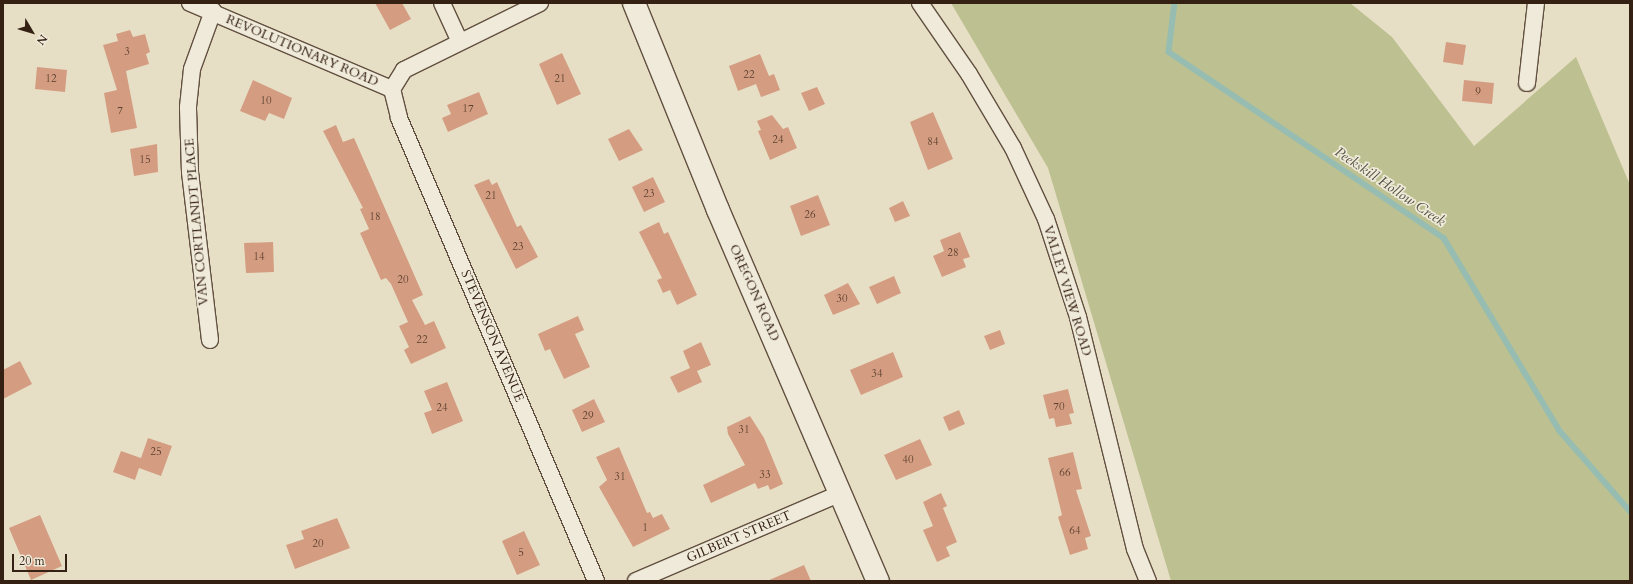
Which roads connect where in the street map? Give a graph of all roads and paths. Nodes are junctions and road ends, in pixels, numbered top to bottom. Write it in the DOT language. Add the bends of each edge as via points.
graph roads {
  1 [pos="190,3"];
  2 [pos="442,3"];
  3 [pos="540,3"];
  4 [pos="634,3"];
  5 [pos="920,3"];
  6 [pos="1536,3"];
  7 [pos="213,11"];
  8 [pos="459,40"];
  9 [pos="1527,83"];
  10 [pos="392,89"];
  11 [pos="210,340"];
  12 [pos="842,493"];
  13 [pos="596,581"];
  14 [pos="636,581"];
  15 [pos="878,581"];
  16 [pos="1148,581"];
  1 -- 7 [label="street, REVOLUTIONARY ROAD"];
  2 -- 8 [label="street"];
  3 -- 8 [label="street"];
  4 -- 12 [label="street, OREGON ROAD" via="718,210"];
  5 -- 16 [label="street, VALLEY VIEW ROAD" via="969,74 1013,148 1046,219 1078,317 1135,549"];
  6 -- 9 [label="street"];
  7 -- 10 [label="street, REVOLUTIONARY ROAD"];
  7 -- 11 [label="street, VAN CORTLANDT PLACE" via="192,69 188,107 190,172"];
  8 -- 10 [label="street" via="404,70"];
  10 -- 13 [label="street, STEVENSON AVENUE" via="399,118"];
  12 -- 14 [label="street, GILBERT STREET"];
  12 -- 15 [label="street, OREGON ROAD"];
}
